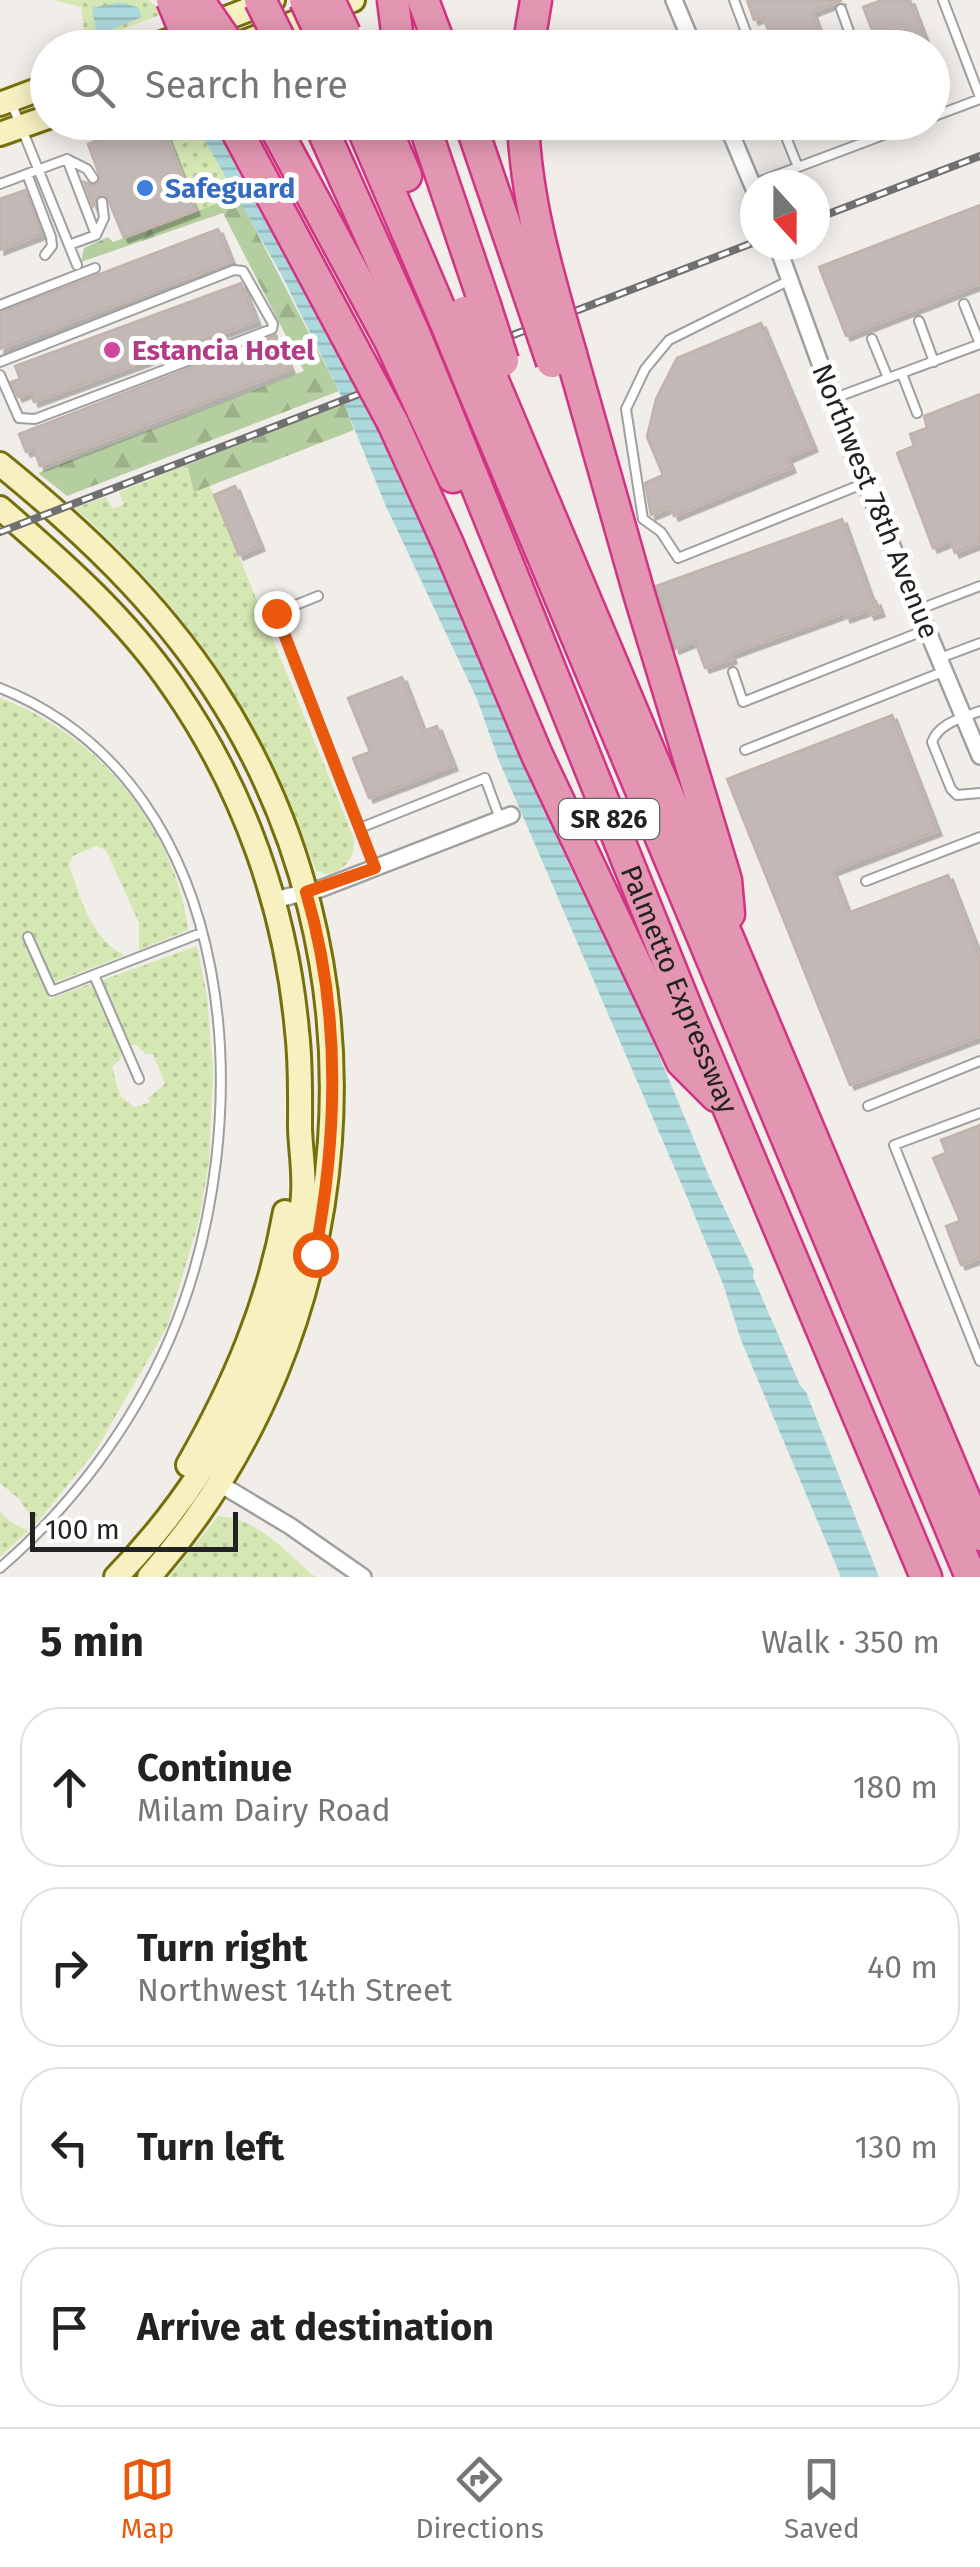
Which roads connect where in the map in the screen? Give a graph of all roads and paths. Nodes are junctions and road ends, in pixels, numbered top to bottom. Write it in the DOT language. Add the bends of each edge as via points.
graph roads {
  1 [pos="260,0"];
  2 [pos="273,0"];
  3 [pos="281,0"];
  4 [pos="306,0"];
  5 [pos="330,0"];
  6 [pos="354,0"];
  7 [pos="423,0"];
  8 [pos="536,0"];
  9 [pos="674,0"];
  10 [pos="734,0"];
  11 [pos="944,0"];
  12 [pos="183,2"];
  13 [pos="841,8"];
  14 [pos="188,30"];
  15 [pos="196,30"];
  16 [pos="210,30"];
  17 [pos="275,30"];
  18 [pos="275,30"];
  19 [pos="315,30"];
  20 [pos="323,30"];
  21 [pos="331,30"];
  22 [pos="434,30"];
  23 [pos="531,30"];
  24 [pos="686,30"];
  25 [pos="745,30"];
  26 [pos="849,30"];
  27 [pos="30,93"];
  28 [pos="980,98"];
  29 [pos="5,102"];
  30 [pos="950,110"];
  31 [pos="11,130"];
  32 [pos="242,140"];
  33 [pos="287,140"];
  34 [pos="330,140"];
  35 [pos="349,140"];
  36 [pos="367,140"];
  37 [pos="388,140"];
  38 [pos="424,140"];
  39 [pos="477,140"];
  40 [pos="523,140"];
  41 [pos="734,140"];
  42 [pos="787,140"];
  43 [pos="872,140"];
  44 [pos="66,159"];
  45 [pos="798,168"];
  46 [pos="38,169"];
  47 [pos="746,170"];
  48 [pos="794,170"];
  49 [pos="27,174"];
  50 [pos="93,178"];
  51 [pos="0,184"];
  52 [pos="102,202"];
  53 [pos="96,235"];
  54 [pos="69,245"];
  55 [pos="45,255"];
  56 [pos="783,260"];
  57 [pos="77,265"];
  58 [pos="96,268"];
  59 [pos="790,280"];
  60 [pos="964,304"];
  61 [pos="0,305"];
  62 [pos="919,321"];
  63 [pos="438,323"];
  64 [pos="872,339"];
  65 [pos="562,358"];
  66 [pos="0,362"];
  67 [pos="934,362"];
  68 [pos="902,374"];
  69 [pos="0,375"];
  70 [pos="888,378"];
  71 [pos="467,394"];
  72 [pos="832,398"];
  73 [pos="917,413"];
  74 [pos="0,464"];
  75 [pos="865,482"];
  76 [pos="0,508"];
  77 [pos="980,586"];
  78 [pos="318,596"];
  79 [pos="920,609"];
  80 [pos="928,629"];
  81 [pos="980,643"];
  82 [pos="943,665"];
  83 [pos="733,672"];
  84 [pos="0,688"];
  85 [pos="980,711"];
  86 [pos="964,717"];
  87 [pos="745,750"];
  88 [pos="980,756"];
  89 [pos="980,792"];
  90 [pos="505,817"];
  91 [pos="360,828"];
  92 [pos="980,837"];
  93 [pos="375,868"];
  94 [pos="866,881"];
  95 [pos="306,892"];
  96 [pos="274,900"];
  97 [pos="201,933"];
  98 [pos="28,937"];
  99 [pos="733,949"];
  100 [pos="94,974"];
  101 [pos="980,1061"];
  102 [pos="139,1079"];
  103 [pos="868,1106"];
  104 [pos="729,1109"];
  105 [pos="980,1112"];
  106 [pos="300,1130"];
  107 [pos="980,1361"];
  108 [pos="210,1478"];
  109 [pos="980,1535"];
  110 [pos="0,1568"];
  111 [pos="100,1577"];
  112 [pos="116,1577"];
  113 [pos="149,1577"];
  114 [pos="363,1577"];
  115 [pos="926,1577"];
  116 [pos="952,1577"];
  117 [pos="971,1577"];
  1 -- 17 [label="highway, bridge"];
  2 -- 15 [label="main road"];
  3 -- 19 [label="highway"];
  4 -- 20 [label="highway, bridge"];
  5 -- 21 [label="highway, bridge"];
  6 -- 18 [label="main road"];
  7 -- 22 [label="highway"];
  8 -- 23 [label="highway"];
  9 -- 24 [label="street"];
  10 -- 25 [label="lane"];
  11 -- 28 [label="lane"];
  12 -- 14 [label="highway, bridge"];
  12 -- 16 [label="highway, bridge"];
  13 -- 26 [label="lane"];
  27 -- 29 [label="main road"];
  28 -- 30 [label="lane"];
  29 -- 31 [label="lane"];
  31 -- 46 [label="lane"];
  32 -- 104 [label="highway, bridge" via="393,423 537,754 682,1062"];
  33 -- 63 [label="highway"];
  34 -- 63 [label="highway, Palmetto Expressway / SR 826"];
  35 -- 63 [label="highway"];
  36 -- 63 [label="highway"];
  37 -- 63 [label="highway, Palmetto Expressway / SR 826"];
  38 -- 63 [label="highway"];
  39 -- 65 [label="highway, bridge"];
  40 -- 65 [label="highway, bridge"];
  41 -- 47 [label="street"];
  42 -- 45 [label="lane"];
  43 -- 45 [label="lane"];
  44 -- 46 [label="lane"];
  44 -- 50 [label="lane"];
  44 -- 53 [label="lane"];
  45 -- 48 [label="lane"];
  46 -- 49 [label="lane"];
  46 -- 54 [label="lane"];
  49 -- 51 [label="lane"];
  49 -- 55 [label="lane" via="51,237"];
  52 -- 53 [label="lane"];
  53 -- 54 [label="lane"];
  54 -- 57 [label="lane"];
  56 -- 59 [label="street, Northwest 78th Avenue"];
  58 -- 61 [label="lane"];
  59 -- 72 [label="street, Northwest 78th Avenue"];
  59 -- 75 [label="lane" via="668,340 645,369 626,409 643,520 661,532 678,558"];
  60 -- 67 [label="lane" via="980,344"];
  62 -- 67 [label="lane"];
  63 -- 71 [label="highway, Palmetto Expressway / SR 826, bridge"];
  63 -- 71 [label="highway, bridge"];
  64 -- 70 [label="lane"];
  65 -- 99 [label="highway" via="600,502 640,597 726,880"];
  66 -- 69 [label="lane" via="234,270 243,271 272,324 35,420 19,418"];
  67 -- 68 [label="lane"];
  68 -- 70 [label="lane"];
  68 -- 73 [label="lane"];
  70 -- 72 [label="lane"];
  71 -- 99 [label="highway, SR 826" via="507,416"];
  71 -- 104 [label="highway, Palmetto Expressway / SR 826" via="492,527"];
  71 -- 116 [label="highway"];
  71 -- 117 [label="highway"];
  72 -- 75 [label="street, Northwest 78th Avenue"];
  74 -- 95 [label="main road" via="133,584 197,664 254,756"];
  75 -- 79 [label="street, Northwest 78th Avenue"];
  76 -- 96 [label="main road" via="90,588 174,688 230,783"];
  77 -- 79 [label="lane"];
  78 -- 91 [label="lane" via="276,613"];
  79 -- 80 [label="street, Northwest 78th Avenue"];
  80 -- 82 [label="street, Northwest 78th Avenue"];
  80 -- 83 [label="lane" via="743,702"];
  81 -- 82 [label="lane"];
  82 -- 86 [label="street, Northwest 78th Avenue"];
  82 -- 87 [label="lane"];
  84 -- 97 [label="lane" via="67,724 135,789 175,854"];
  85 -- 86 [label="lane"];
  86 -- 88 [label="street, Northwest 78th Avenue"];
  86 -- 89 [label="lane" via="938,730 932,742 951,790"];
  90 -- 91 [label="lane" via="485,778"];
  90 -- 93 [label="street"];
  91 -- 93 [label="lane"];
  92 -- 94 [label="lane"];
  93 -- 95 [label="street"];
  95 -- 96 [label="street"];
  95 -- 108 [label="main road" via="332,1050 324,1203 290,1338 266,1397"];
  96 -- 106 [label="main road" via="296,1020"];
  97 -- 100 [label="lane"];
  97 -- 110 [label="lane" via="218,1023 221,1108 213,1190 191,1280 126,1421 57,1513"];
  98 -- 100 [label="lane" via="52,991"];
  99 -- 109 [label="highway, SR 826"];
  100 -- 102 [label="lane"];
  101 -- 103 [label="lane"];
  104 -- 115 [label="highway, Palmetto Expressway / SR 826"];
  105 -- 107 [label="lane" via="894,1145"];
  106 -- 108 [label="main road" via="304,1185 280,1303"];
  106 -- 111 [label="main road" via="269,1283 232,1384 173,1487"];
  108 -- 112 [label="main road"];
  108 -- 113 [label="main road"];
  108 -- 114 [label="street"];
}
